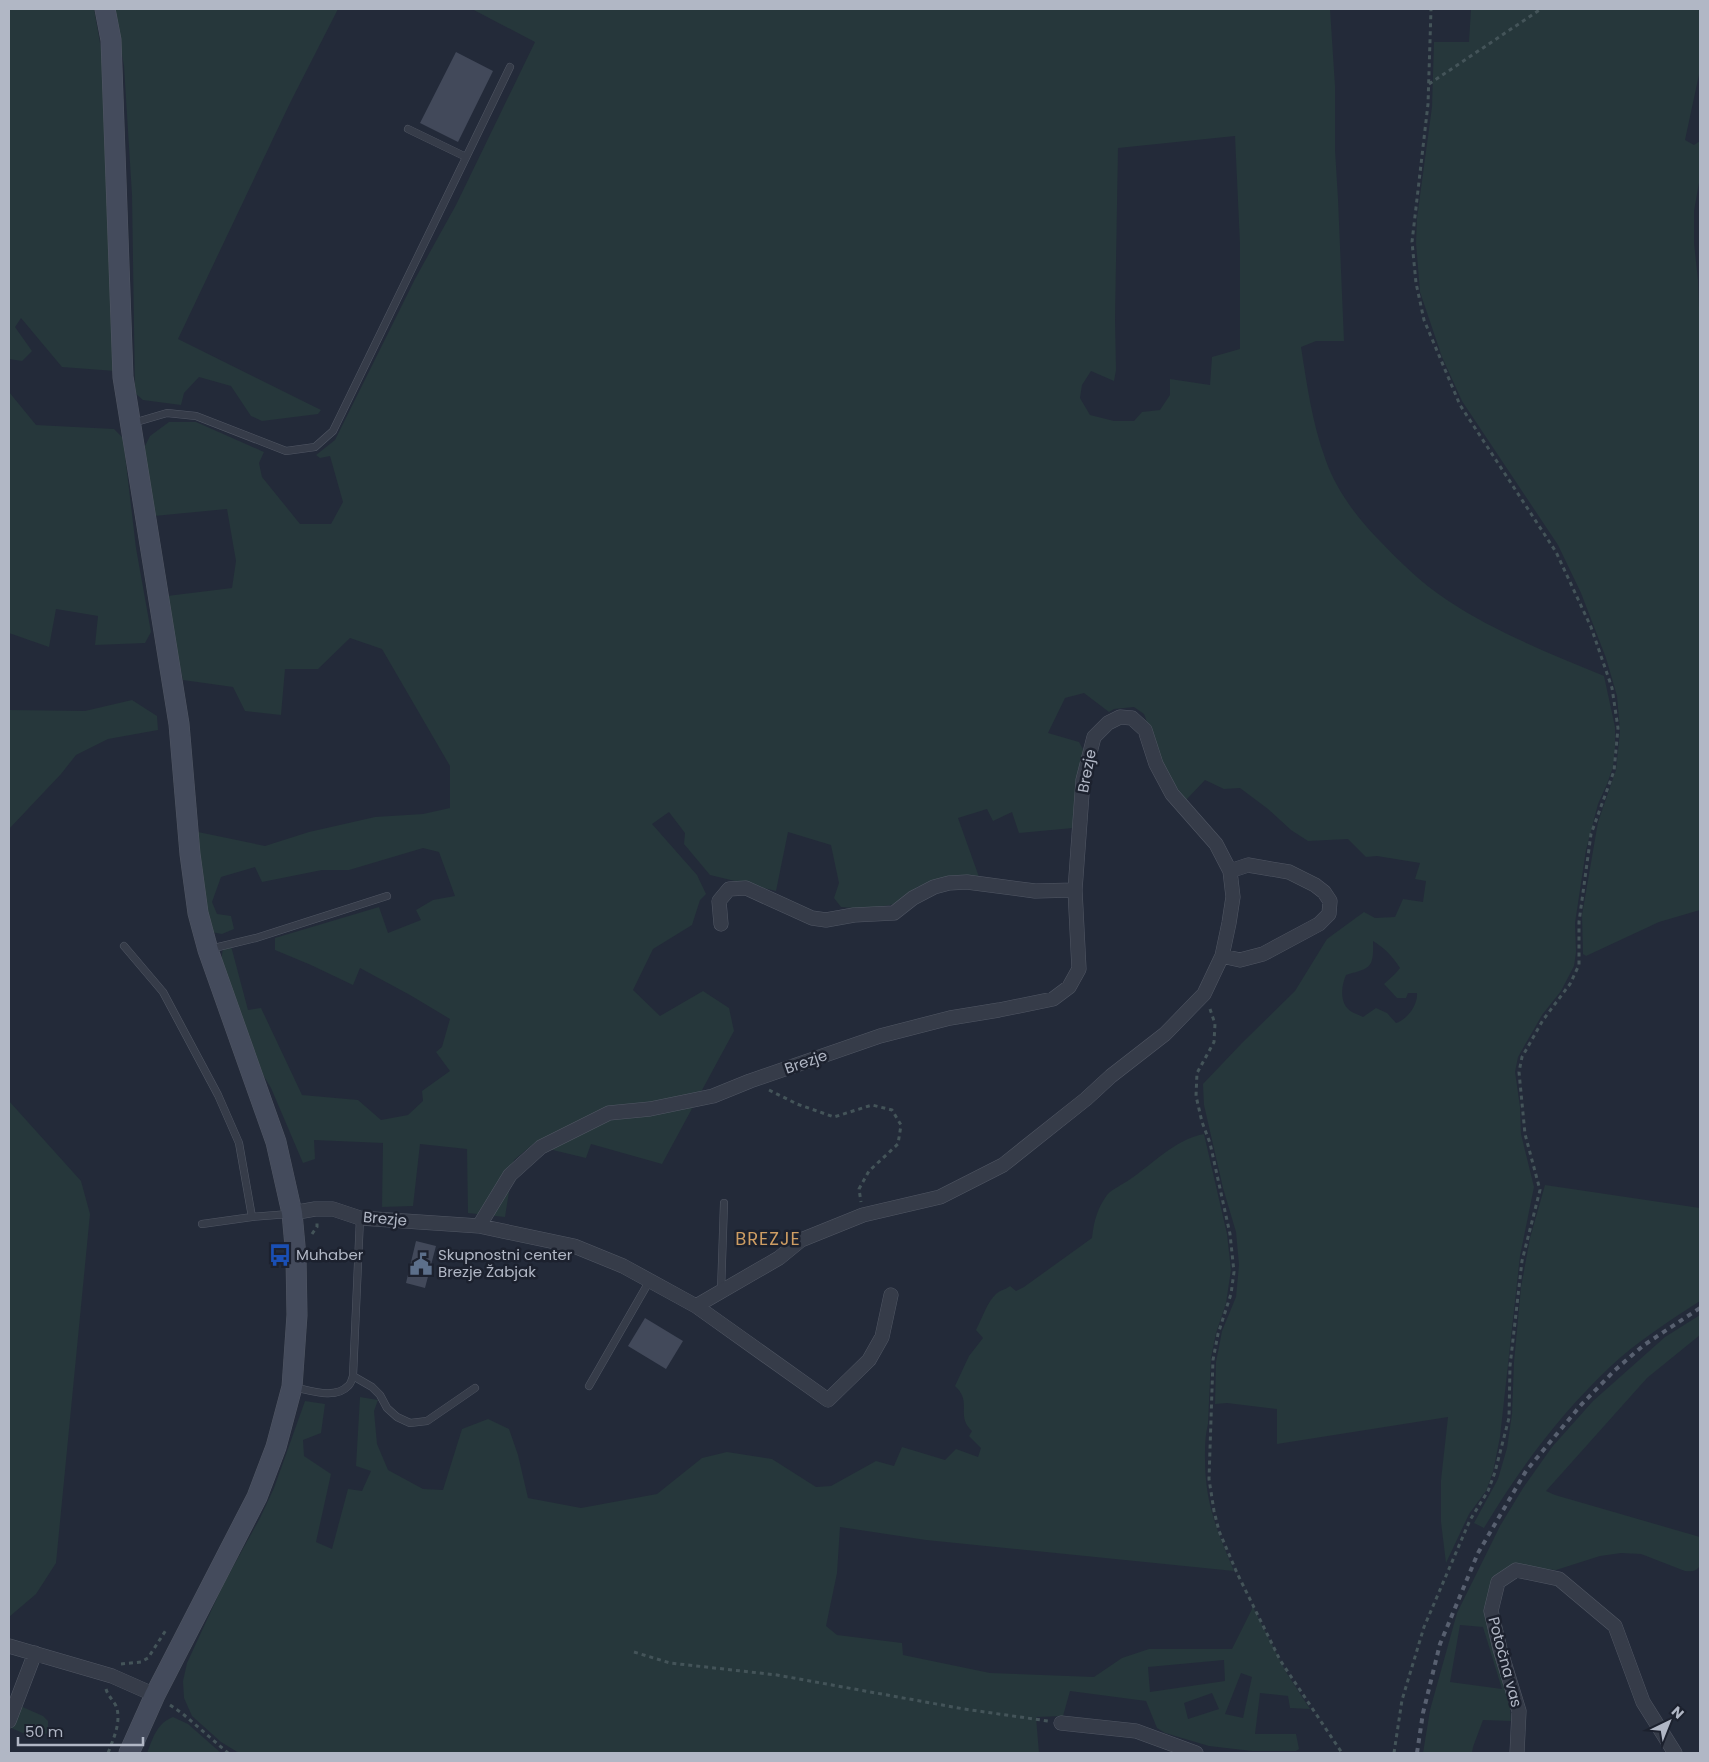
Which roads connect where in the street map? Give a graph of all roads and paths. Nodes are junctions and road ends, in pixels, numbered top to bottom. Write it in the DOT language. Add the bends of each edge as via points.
graph roads {
  1 [pos="105,9"];
  2 [pos="1431,9"];
  3 [pos="1541,9"];
  4 [pos="510,67"];
  5 [pos="1430,84"];
  6 [pos="408,129"];
  7 [pos="466,157"];
  8 [pos="130,424"];
  9 [pos="1230,871"];
  10 [pos="1075,890"];
  11 [pos="387,896"];
  12 [pos="721,924"];
  13 [pos="124,946"];
  14 [pos="208,950"];
  15 [pos="1222,956"];
  16 [pos="1204,994"];
  17 [pos="750,1081"];
  18 [pos="724,1203"];
  19 [pos="292,1213"];
  20 [pos="863,1215"];
  21 [pos="252,1217"];
  22 [pos="360,1218"];
  23 [pos="202,1224"];
  24 [pos="479,1226"];
  25 [pos="650,1280"];
  26 [pos="721,1290"];
  27 [pos="891,1295"];
  28 [pos="696,1306"];
  29 [pos="353,1376"];
  30 [pos="589,1386"];
  31 [pos="292,1387"];
  32 [pos="475,1388"];
  33 [pos="167,1628"];
  34 [pos="9,1646"];
  35 [pos="634,1652"];
  36 [pos="35,1654"];
  37 [pos="116,1664"];
  38 [pos="106,1690"];
  39 [pos="155,1695"];
  40 [pos="9,1721"];
  41 [pos="1060,1723"];
  42 [pos="108,1753"];
  43 [pos="129,1753"];
  44 [pos="228,1753"];
  45 [pos="1196,1753"];
  46 [pos="1342,1753"];
  47 [pos="1394,1753"];
  48 [pos="1517,1753"];
  49 [pos="1675,1753"];
  1 -- 8 [label="street" via="111,40 122,377"];
  2 -- 5 [label="path"];
  3 -- 5 [label="path"];
  4 -- 7 [label="lane"];
  5 -- 47 [label="path" via="1412,242 1424,320 1460,405 1556,552 1591,627 1612,688 1618,728 1614,771 1592,834 1579,922 1578,965 1570,984 1543,1020 1522,1057 1519,1072 1525,1134 1540,1190 1522,1261 1510,1366 1508,1418 1488,1491 1470,1520 1424,1627 1402,1700"];
  6 -- 7 [label="lane"];
  7 -- 8 [label="lane" via="333,431 315,447 286,451 196,416 167,413"];
  8 -- 14 [label="street" via="178,724 198,913"];
  9 -- 10 [label="street, Brezje" via="1216,844 1172,794 1156,764 1145,730 1132,718 1120,717 1108,723 1094,737 1083,780"];
  9 -- 15 [label="street, Brezje" via="1230,923"];
  9 -- 15 [label="street" via="1248,865 1289,872 1324,892 1330,901 1329,914 1319,924 1263,954 1240,960"];
  10 -- 12 [label="street" via="1035,891 967,882 950,883 913,898 894,913 826,920 812,918 746,888 729,888 719,901"];
  10 -- 17 [label="street, Brezje" via="1079,969 1069,987 1053,999 950,1018 880,1036"];
  11 -- 14 [label="lane"];
  13 -- 21 [label="lane" via="163,992 218,1095 239,1143"];
  14 -- 19 [label="street" via="276,1142"];
  15 -- 16 [label="street, Brezje"];
  16 -- 20 [label="street, Brezje" via="1165,1034 1003,1165 940,1198"];
  16 -- 46 [label="path" via="1215,1024 1214,1042 1197,1073 1196,1096 1230,1234 1234,1272 1213,1360 1209,1479 1214,1511 1237,1573 1280,1660"];
  17 -- 20 [label="path" via="797,1104 834,1117 872,1105 892,1110 901,1126 898,1144 869,1171 858,1190"];
  17 -- 24 [label="street, Brezje" via="713,1096 650,1109 609,1113 540,1147 510,1176"];
  18 -- 26 [label="lane"];
  19 -- 21 [label="lane"];
  19 -- 22 [label="street, Brezje" via="333,1209"];
  19 -- 31 [label="street" via="297,1315"];
  20 -- 26 [label="street, Brezje" via="801,1240 779,1258"];
  21 -- 23 [label="lane"];
  22 -- 24 [label="street, Brezje"];
  22 -- 29 [label="lane"];
  24 -- 25 [label="street, Brezje" via="574,1246"];
  25 -- 28 [label="street, Brezje"];
  25 -- 30 [label="lane"];
  26 -- 28 [label="street, Brezje"];
  27 -- 28 [label="street, Brezje" via="882,1337 869,1360 828,1400"];
  29 -- 31 [label="lane" via="349,1386 340,1392"];
  29 -- 32 [label="lane" via="372,1387 397,1418 410,1423 427,1421"];
  31 -- 39 [label="street" via="276,1447 257,1497"];
  33 -- 37 [label="path" via="148,1658 141,1662"];
  34 -- 36 [label="street"];
  35 -- 41 [label="path" via="670,1663 778,1675"];
  36 -- 39 [label="street" via="112,1676"];
  36 -- 40 [label="street"];
  38 -- 42 [label="path" via="116,1706 118,1717"];
  39 -- 43 [label="street"];
  39 -- 44 [label="path" via="183,1714"];
  41 -- 45 [label="street" via="1136,1732"];
  48 -- 49 [label="street, Potočna vas" via="1519,1711 1492,1611 1498,1582 1516,1570 1558,1579 1615,1626 1643,1702"];
}
